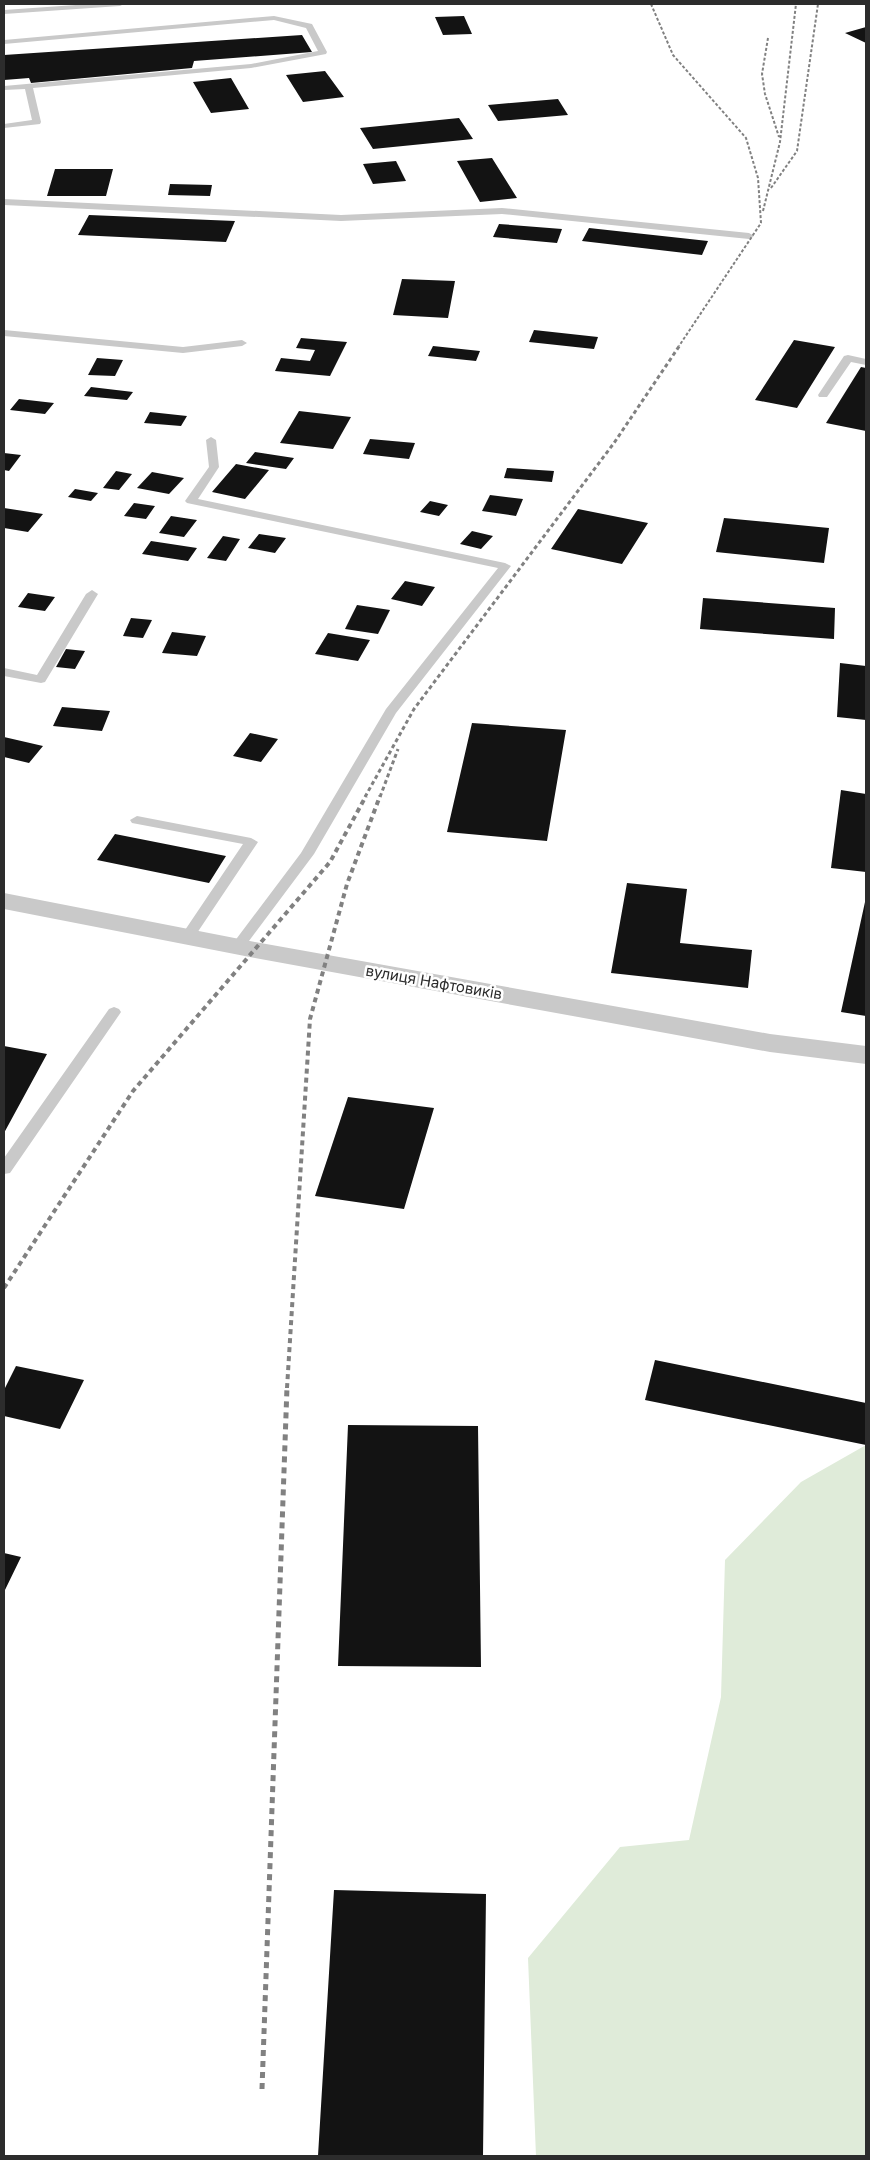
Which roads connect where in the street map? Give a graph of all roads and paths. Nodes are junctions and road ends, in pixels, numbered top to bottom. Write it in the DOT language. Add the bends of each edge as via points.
graph roads {
  1 [pos="120,4"];
  2 [pos="4,12"];
  3 [pos="4,42"];
  4 [pos="28,85"];
  5 [pos="4,88"];
  6 [pos="4,126"];
  7 [pos="4,202"];
  8 [pos="749,236"];
  9 [pos="4,334"];
  10 [pos="242,343"];
  11 [pos="866,362"];
  12 [pos="823,395"];
  13 [pos="211,440"];
  14 [pos="92,594"];
  15 [pos="4,672"];
  16 [pos="137,820"];
  17 [pos="4,901"];
  18 [pos="188,936"];
  19 [pos="238,946"];
  20 [pos="114,1012"];
  21 [pos="866,1055"];
  22 [pos="4,1169"];
  1 -- 2 [label="lane"];
  3 -- 4 [label="lane" via="274,18 309,26 323,52 251,66"];
  4 -- 5 [label="lane"];
  4 -- 6 [label="lane" via="37,122"];
  7 -- 8 [label="lane" via="342,218 502,211"];
  9 -- 10 [label="lane" via="183,350"];
  11 -- 12 [label="lane" via="848,358"];
  13 -- 19 [label="lane" via="214,467 191,501 505,566 390,712 307,854"];
  14 -- 15 [label="lane" via="41,680"];
  16 -- 18 [label="lane" via="251,842"];
  17 -- 18 [label="street, вулиця Нафтовиків"];
  18 -- 19 [label="street, вулиця Нафтовиків"];
  19 -- 21 [label="street, вулиця Нафтовиків" via="770,1043"];
  20 -- 22 [label="lane"];
}
